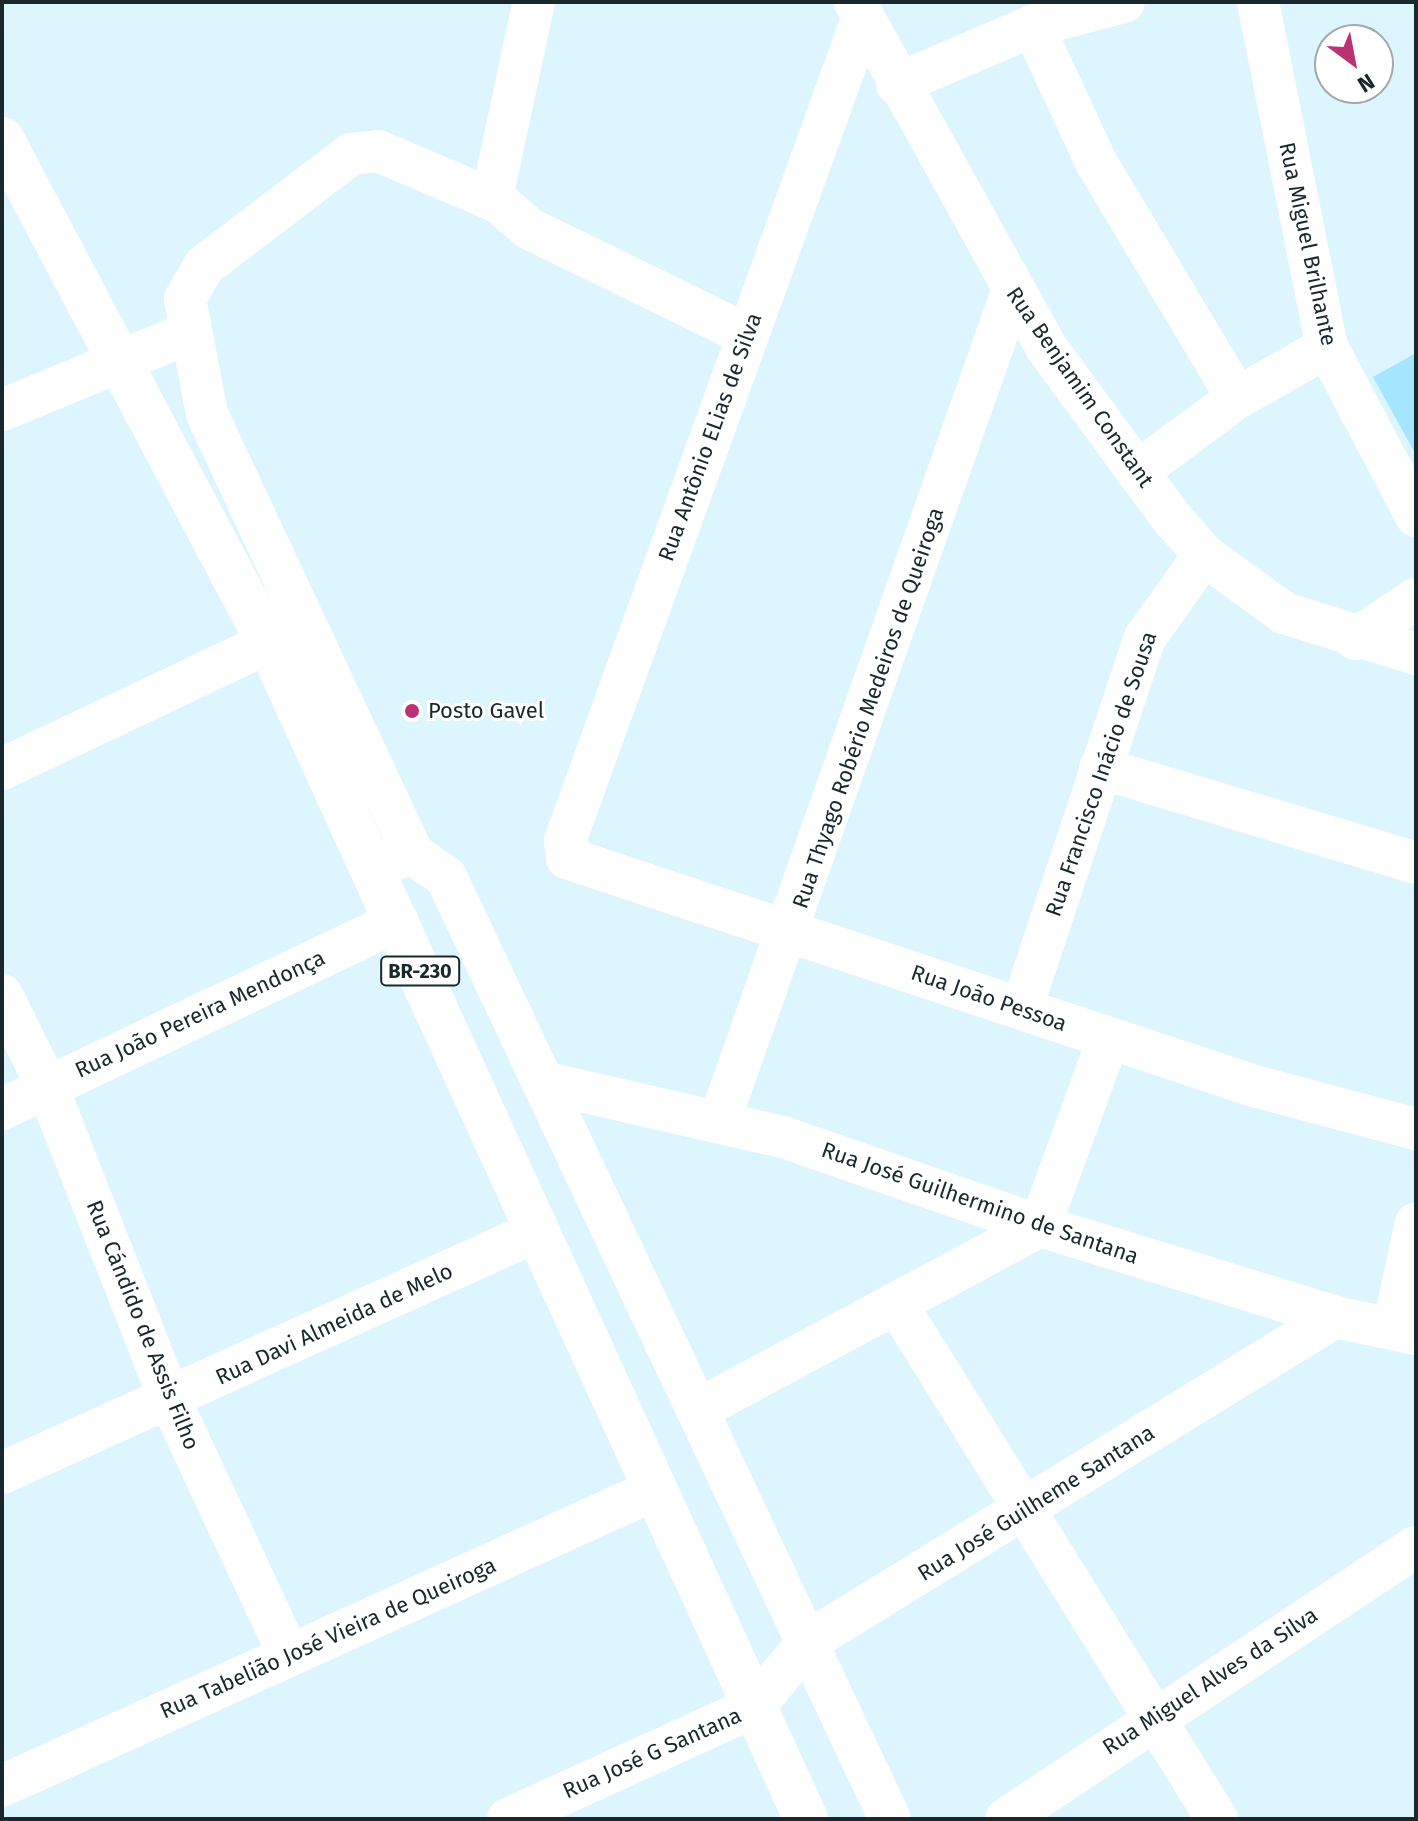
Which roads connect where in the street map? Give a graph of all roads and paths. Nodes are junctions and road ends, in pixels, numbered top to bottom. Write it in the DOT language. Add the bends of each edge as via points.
graph roads {
  1 [pos="534,2"];
  2 [pos="1124,2"];
  3 [pos="1258,2"];
  4 [pos="859,9"];
  5 [pos="1033,26"];
  6 [pos="897,84"];
  7 [pos="2,139"];
  8 [pos="498,202"];
  9 [pos="1012,292"];
  10 [pos="189,333"];
  11 [pos="747,335"];
  12 [pos="1327,347"];
  13 [pos="116,358"];
  14 [pos="1237,398"];
  15 [pos="2,410"];
  16 [pos="1137,472"];
  17 [pos="1416,516"];
  18 [pos="1204,555"];
  19 [pos="1416,599"];
  20 [pos="287,634"];
  21 [pos="1355,639"];
  22 [pos="1416,654"];
  23 [pos="1100,768"];
  24 [pos="2,769"];
  25 [pos="567,858"];
  26 [pos="393,860"];
  27 [pos="1416,863"];
  28 [pos="398,921"];
  29 [pos="791,933"];
  30 [pos="2,995"];
  31 [pos="1022,1007"];
  32 [pos="1108,1040"];
  33 [pos="542,1082"];
  34 [pos="47,1086"];
  35 [pos="2,1109"];
  36 [pos="719,1122"];
  37 [pos="1416,1129"];
  38 [pos="1416,1223"];
  39 [pos="1040,1226"];
  40 [pos="535,1232"];
  41 [pos="896,1303"];
  42 [pos="1335,1317"];
  43 [pos="1404,1332"];
  44 [pos="170,1400"];
  45 [pos="699,1409"];
  46 [pos="2,1473"];
  47 [pos="654,1490"];
  48 [pos="1024,1512"];
  49 [pos="1416,1547"];
  50 [pos="809,1641"];
  51 [pos="289,1655"];
  52 [pos="754,1707"];
  53 [pos="1155,1715"];
  54 [pos="2,1786"];
  55 [pos="508,1819"];
  56 [pos="806,1819"];
  57 [pos="890,1819"];
  58 [pos="1006,1819"];
  59 [pos="1217,1819"];
  1 -- 8 [label="street" via="494,188"];
  2 -- 5 [label="street"];
  3 -- 12 [label="street, Rua Miguel Brilhante"];
  4 -- 6 [label="street, Rua Benjamim Constant"];
  4 -- 11 [label="street, Rua Antônio ELias de Silva"];
  5 -- 6 [label="street"];
  5 -- 14 [label="street" via="1096,162"];
  6 -- 9 [label="street, Rua Benjamim Constant"];
  7 -- 13 [label="highway, BR-230"];
  8 -- 10 [label="street" via="378,151 351,154 204,266 185,299"];
  8 -- 11 [label="street" via="530,229"];
  9 -- 16 [label="street, Rua Benjamim Constant"];
  9 -- 29 [label="street, Rua Thyago Robério Medeiros de Queiroga"];
  10 -- 13 [label="street"];
  10 -- 20 [label="street" via="207,414"];
  11 -- 25 [label="street, Rua Antônio ELias de Silva" via="565,841"];
  12 -- 14 [label="street"];
  12 -- 17 [label="street, Rua Miguel Brilhante"];
  13 -- 15 [label="street"];
  13 -- 20 [label="highway, BR-230"];
  14 -- 16 [label="street"];
  16 -- 18 [label="street, Rua Benjamim Constant"];
  18 -- 21 [label="street, Rua Benjamim Constant" via="1284,613"];
  18 -- 23 [label="street, Rua Francisco Inácio de Sousa" via="1145,638"];
  19 -- 21 [label="street"];
  20 -- 24 [label="street"];
  20 -- 26 [label="highway, BR-230"];
  21 -- 22 [label="street, Rua Benjamim Constant"];
  23 -- 27 [label="street"];
  23 -- 31 [label="street, Rua Francisco Inácio de Sousa"];
  25 -- 29 [label="street, Rua João Pessoa"];
  26 -- 28 [label="highway, BR-230"];
  26 -- 33 [label="street" via="446,877"];
  28 -- 34 [label="street, Rua João Pereira Mendonça"];
  28 -- 40 [label="highway, BR-230"];
  29 -- 31 [label="street, Rua João Pessoa"];
  29 -- 36 [label="street, Rua Thyago Robério Medeiros de Queiroga"];
  30 -- 34 [label="street, Rua Cándido de Assis Filho"];
  31 -- 32 [label="street, Rua João Pessoa"];
  32 -- 37 [label="street, Rua João Pessoa"];
  32 -- 39 [label="street"];
  33 -- 36 [label="street, Rua José Guilhermino de Santana"];
  33 -- 45 [label="street"];
  34 -- 35 [label="street, Rua João Pereira Mendonça"];
  34 -- 44 [label="street, Rua Cándido de Assis Filho"];
  36 -- 39 [label="street, Rua José Guilhermino de Santana" via="783,1137"];
  38 -- 43 [label="street"];
  39 -- 41 [label="street"];
  39 -- 42 [label="street, Rua José Guilhermino de Santana"];
  40 -- 44 [label="street, Rua Davi Almeida de Melo"];
  40 -- 47 [label="highway, BR-230"];
  41 -- 45 [label="street"];
  41 -- 48 [label="street"];
  42 -- 43 [label="street, Rua José Guilhermino de Santana"];
  42 -- 48 [label="street, Rua José Guilheme Santana"];
  44 -- 46 [label="street, Rua Davi Almeida de Melo"];
  44 -- 51 [label="street, Rua Cándido de Assis Filho"];
  45 -- 50 [label="street"];
  47 -- 51 [label="street, Rua Tabelião José Vieira de Queiroga"];
  47 -- 52 [label="highway, BR-230"];
  48 -- 50 [label="street, Rua José Guilheme Santana"];
  48 -- 53 [label="street"];
  49 -- 53 [label="street, Rua Miguel Alves da Silva"];
  50 -- 52 [label="street, Rua José Guilheme Santana"];
  50 -- 57 [label="street"];
  51 -- 54 [label="street, Rua Tabelião José Vieira de Queiroga"];
  52 -- 55 [label="street, Rua José G Santana"];
  52 -- 56 [label="highway, BR-230"];
  53 -- 58 [label="street, Rua Miguel Alves da Silva"];
  53 -- 59 [label="street"];
}
